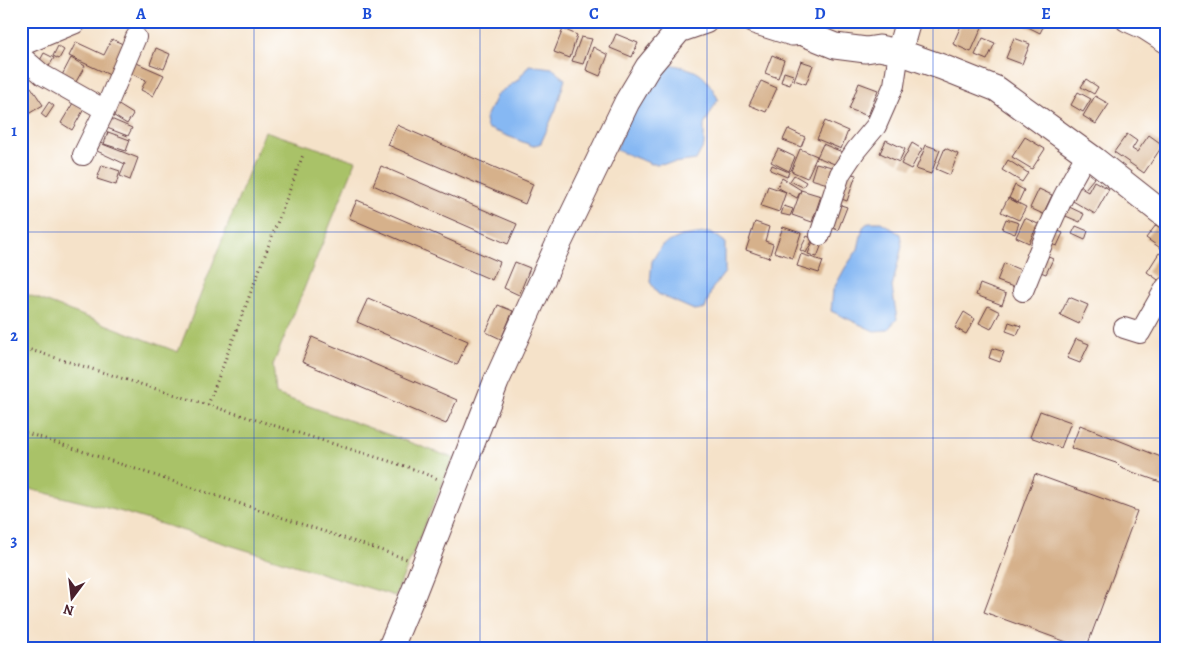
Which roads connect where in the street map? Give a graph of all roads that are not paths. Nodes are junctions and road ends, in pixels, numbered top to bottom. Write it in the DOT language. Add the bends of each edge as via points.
graph roads {
  1 [pos="74,21"];
  2 [pos="705,21"];
  3 [pos="754,21"];
  4 [pos="908,21"];
  5 [pos="1126,21"];
  6 [pos="681,26"];
  7 [pos="34,33"];
  8 [pos="136,37"];
  9 [pos="1166,43"];
  10 [pos="899,52"];
  11 [pos="21,56"];
  12 [pos="105,110"];
  13 [pos="1086,154"];
  14 [pos="83,155"];
  15 [pos="1166,216"];
  16 [pos="820,235"];
  17 [pos="1166,287"];
  18 [pos="1022,291"];
  19 [pos="1124,328"];
  20 [pos="390,649"];
  1 -- 7 [label="street"];
  2 -- 6 [label="street"];
  3 -- 10 [label="street" via="792,33 800,32 836,46"];
  4 -- 10 [label="street"];
  5 -- 9 [label="street"];
  6 -- 20 [label="street" via="648,67 627,102 557,247 496,382"];
  8 -- 12 [label="street"];
  10 -- 13 [label="street" via="997,89"];
  10 -- 16 [label="street" via="894,85 876,126 840,174"];
  11 -- 12 [label="street" via="43,75"];
  12 -- 14 [label="street"];
  13 -- 15 [label="street"];
  13 -- 18 [label="street" via="1054,214"];
  17 -- 19 [label="street" via="1140,333"];
}
